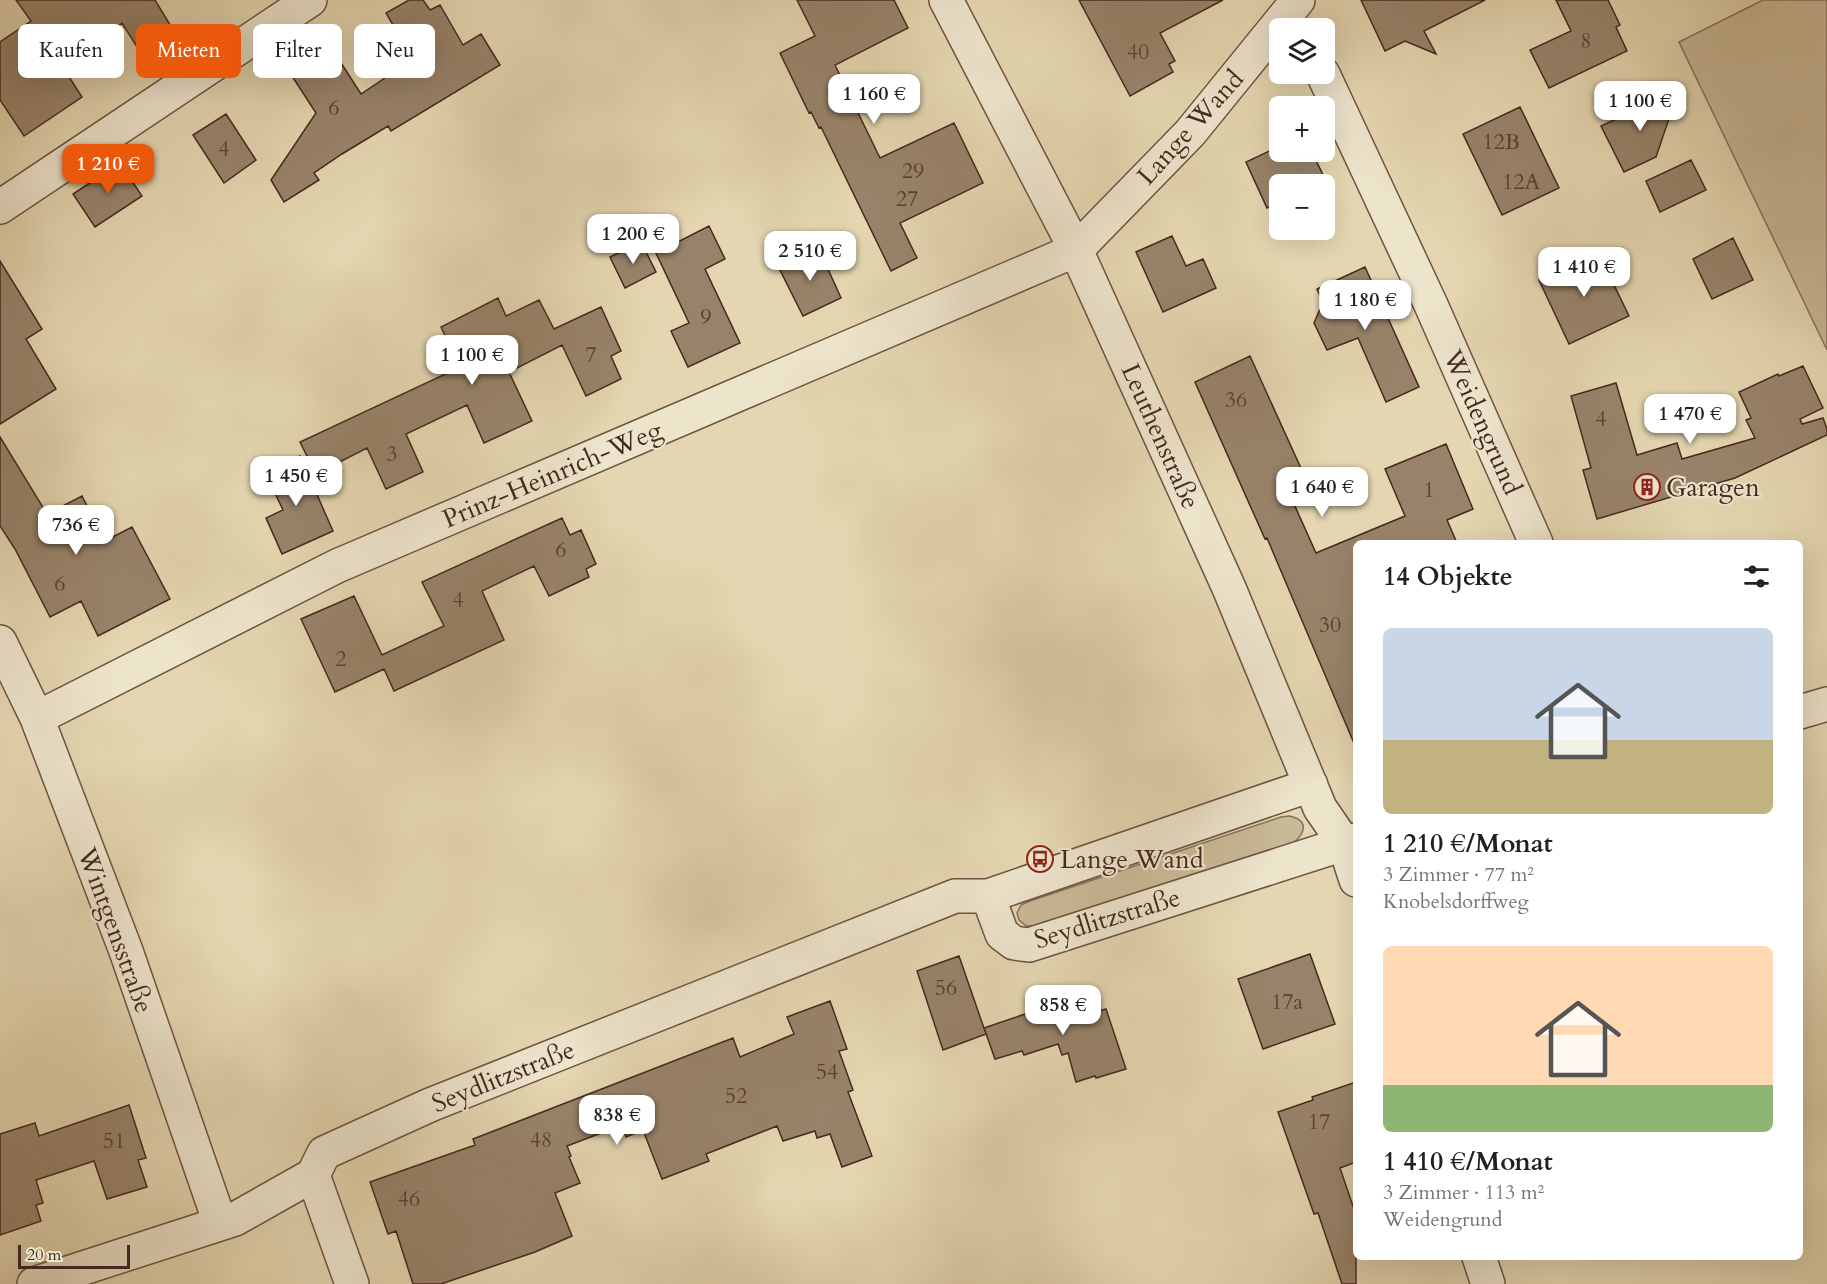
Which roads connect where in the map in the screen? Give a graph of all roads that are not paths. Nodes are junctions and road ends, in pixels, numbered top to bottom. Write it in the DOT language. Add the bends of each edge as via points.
graph roads {
  1 [pos="310,0"];
  2 [pos="946,0"];
  3 [pos="1298,12"];
  4 [pos="1328,84"];
  5 [pos="0,207"];
  6 [pos="1076,250"];
  7 [pos="1535,540"];
  8 [pos="0,642"];
  9 [pos="1827,704"];
  10 [pos="1803,711"];
  11 [pos="37,718"];
  12 [pos="1311,785"];
  13 [pos="1350,841"];
  14 [pos="1353,860"];
  15 [pos="988,896"];
  16 [pos="313,1175"];
  17 [pos="220,1223"];
  18 [pos="1480,1260"];
  19 [pos="34,1284"];
  20 [pos="352,1284"];
  21 [pos="1488,1284"];
  1 -- 5 [label="street"];
  2 -- 6 [label="street, Leuthenstraße"];
  3 -- 6 [label="street, Lange Wand" via="1190,133"];
  4 -- 7 [label="street, Weidengrund"];
  6 -- 11 [label="street, Prinz-Heinrich-Weg" via="338,566"];
  6 -- 12 [label="street, Leuthenstraße" via="1229,588"];
  8 -- 11 [label="street, Wintgensstraße"];
  9 -- 10 [label="street"];
  11 -- 17 [label="street, Wintgensstraße" via="126,951"];
  12 -- 13 [label="street, Leuthenstraße" via="1320,808"];
  12 -- 15 [label="street, Seydlitzstraße"];
  13 -- 14 [label="street, Leuthenstraße"];
  13 -- 15 [label="street, Seydlitzstraße" via="1029,945 1014,943 1002,934"];
  15 -- 16 [label="street, Seydlitzstraße" via="955,896 430,1105 324,1153"];
  16 -- 17 [label="street, Seydlitzstraße" via="235,1219"];
  16 -- 20 [label="street"];
  17 -- 19 [label="street, Seydlitzstraße"];
  18 -- 21 [label="street"];
}
